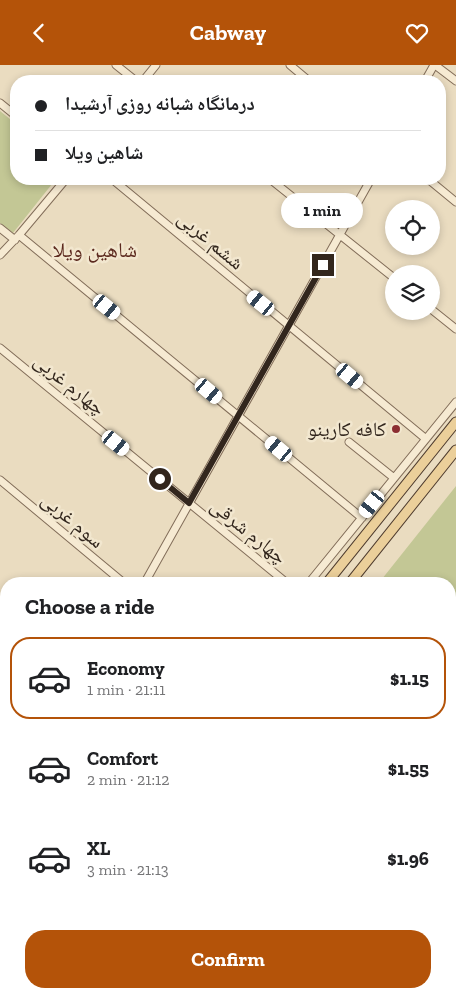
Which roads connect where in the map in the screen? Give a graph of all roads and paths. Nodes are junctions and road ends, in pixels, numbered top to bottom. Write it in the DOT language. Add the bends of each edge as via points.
graph roads {
  1 [pos="116,65"];
  2 [pos="290,65"];
  3 [pos="435,65"];
  4 [pos="128,75"];
  5 [pos="302,75"];
  6 [pos="456,81"];
  7 [pos="0,103"];
  8 [pos="10,111"];
  9 [pos="61,185"];
  10 [pos="119,185"];
  11 [pos="278,185"];
  12 [pos="368,185"];
  13 [pos="435,185"];
  14 [pos="456,202"];
  15 [pos="0,228"];
  16 [pos="340,235"];
  17 [pos="17,237"];
  18 [pos="0,255"];
  19 [pos="385,271"];
  20 [pos="440,316"];
  21 [pos="290,326"];
  22 [pos="456,329"];
  23 [pos="0,348"];
  24 [pos="456,402"];
  25 [pos="238,415"];
  26 [pos="456,422"];
  27 [pos="426,439"];
  28 [pos="349,442"];
  29 [pos="456,450"];
  30 [pos="394,478"];
  31 [pos="0,481"];
  32 [pos="189,503"];
  33 [pos="362,517"];
  34 [pos="346,536"];
  35 [pos="356,545"];
  36 [pos="117,577"];
  37 [pos="148,577"];
  38 [pos="279,577"];
  39 [pos="314,577"];
  40 [pos="331,577"];
  41 [pos="354,577"];
  1 -- 4 [label="street"];
  2 -- 5 [label="street"];
  3 -- 6 [label="street"];
  7 -- 8 [label="street"];
  9 -- 17 [label="street"];
  10 -- 21 [label="street, ششم غربی"];
  11 -- 16 [label="street"];
  12 -- 16 [label="street"];
  13 -- 14 [label="street"];
  15 -- 17 [label="street"];
  16 -- 19 [label="street"];
  16 -- 21 [label="street"];
  17 -- 18 [label="street"];
  17 -- 25 [label="street"];
  20 -- 22 [label="street"];
  21 -- 25 [label="street"];
  21 -- 27 [label="street, ششم غربی"];
  23 -- 32 [label="street, چهارم غربی"];
  24 -- 27 [label="street"];
  25 -- 32 [label="street"];
  25 -- 33 [label="street"];
  26 -- 35 [label="main road"];
  27 -- 30 [label="street"];
  28 -- 30 [label="street"];
  29 -- 41 [label="main road"];
  30 -- 33 [label="street"];
  31 -- 36 [label="street, سوم غربی"];
  32 -- 37 [label="street"];
  32 -- 38 [label="street, چهارم شرقی"];
  33 -- 34 [label="street"];
  34 -- 35 [label="street"];
  34 -- 39 [label="street"];
  35 -- 40 [label="main road"];
}
